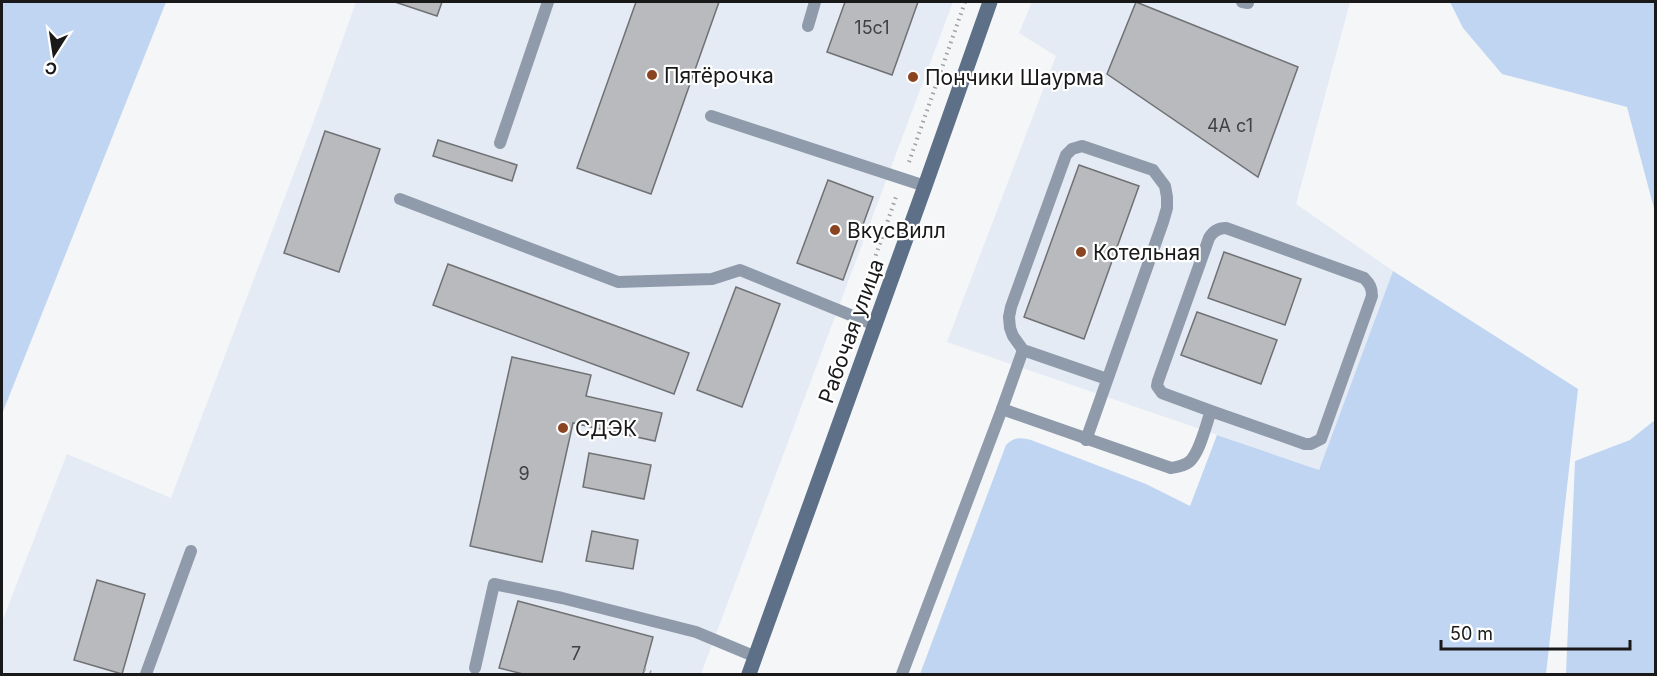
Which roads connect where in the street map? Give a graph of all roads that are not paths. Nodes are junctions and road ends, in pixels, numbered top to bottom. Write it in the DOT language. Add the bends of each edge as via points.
graph roads {
  1 [pos="548,2"];
  2 [pos="815,2"];
  3 [pos="990,2"];
  4 [pos="1242,2"];
  5 [pos="1248,2"];
  6 [pos="808,26"];
  7 [pos="711,116"];
  8 [pos="501,143"];
  9 [pos="925,186"];
  10 [pos="400,199"];
  11 [pos="875,325"];
  12 [pos="1023,350"];
  13 [pos="1107,379"];
  14 [pos="1002,409"];
  15 [pos="1211,411"];
  16 [pos="1086,440"];
  17 [pos="191,552"];
  18 [pos="756,657"];
  19 [pos="475,668"];
  20 [pos="146,675"];
  21 [pos="749,675"];
  22 [pos="902,675"];
  1 -- 8 [label="lane"];
  2 -- 6 [label="lane"];
  3 -- 9 [label="street, Рабочая улица"];
  4 -- 5 [label="lane"];
  7 -- 9 [label="lane"];
  9 -- 11 [label="street, Рабочая улица"];
  10 -- 11 [label="lane" via="618,282 712,279 740,270"];
  11 -- 18 [label="street, Рабочая улица"];
  12 -- 13 [label="lane"];
  12 -- 13 [label="lane" via="1010,328 1011,307 1066,155 1082,146 1153,170 1165,186 1167,207"];
  12 -- 14 [label="lane"];
  13 -- 16 [label="lane"];
  14 -- 16 [label="lane"];
  14 -- 22 [label="lane"];
  15 -- 15 [label="lane" via="1162,393 1158,381 1209,238 1216,230 1226,228 1369,283 1372,296 1321,439 1305,444"];
  15 -- 16 [label="lane" via="1195,456 1179,467 1156,464"];
  17 -- 20 [label="lane"];
  18 -- 19 [label="lane" via="696,632 494,584"];
  18 -- 21 [label="street, Рабочая улица"];
}
